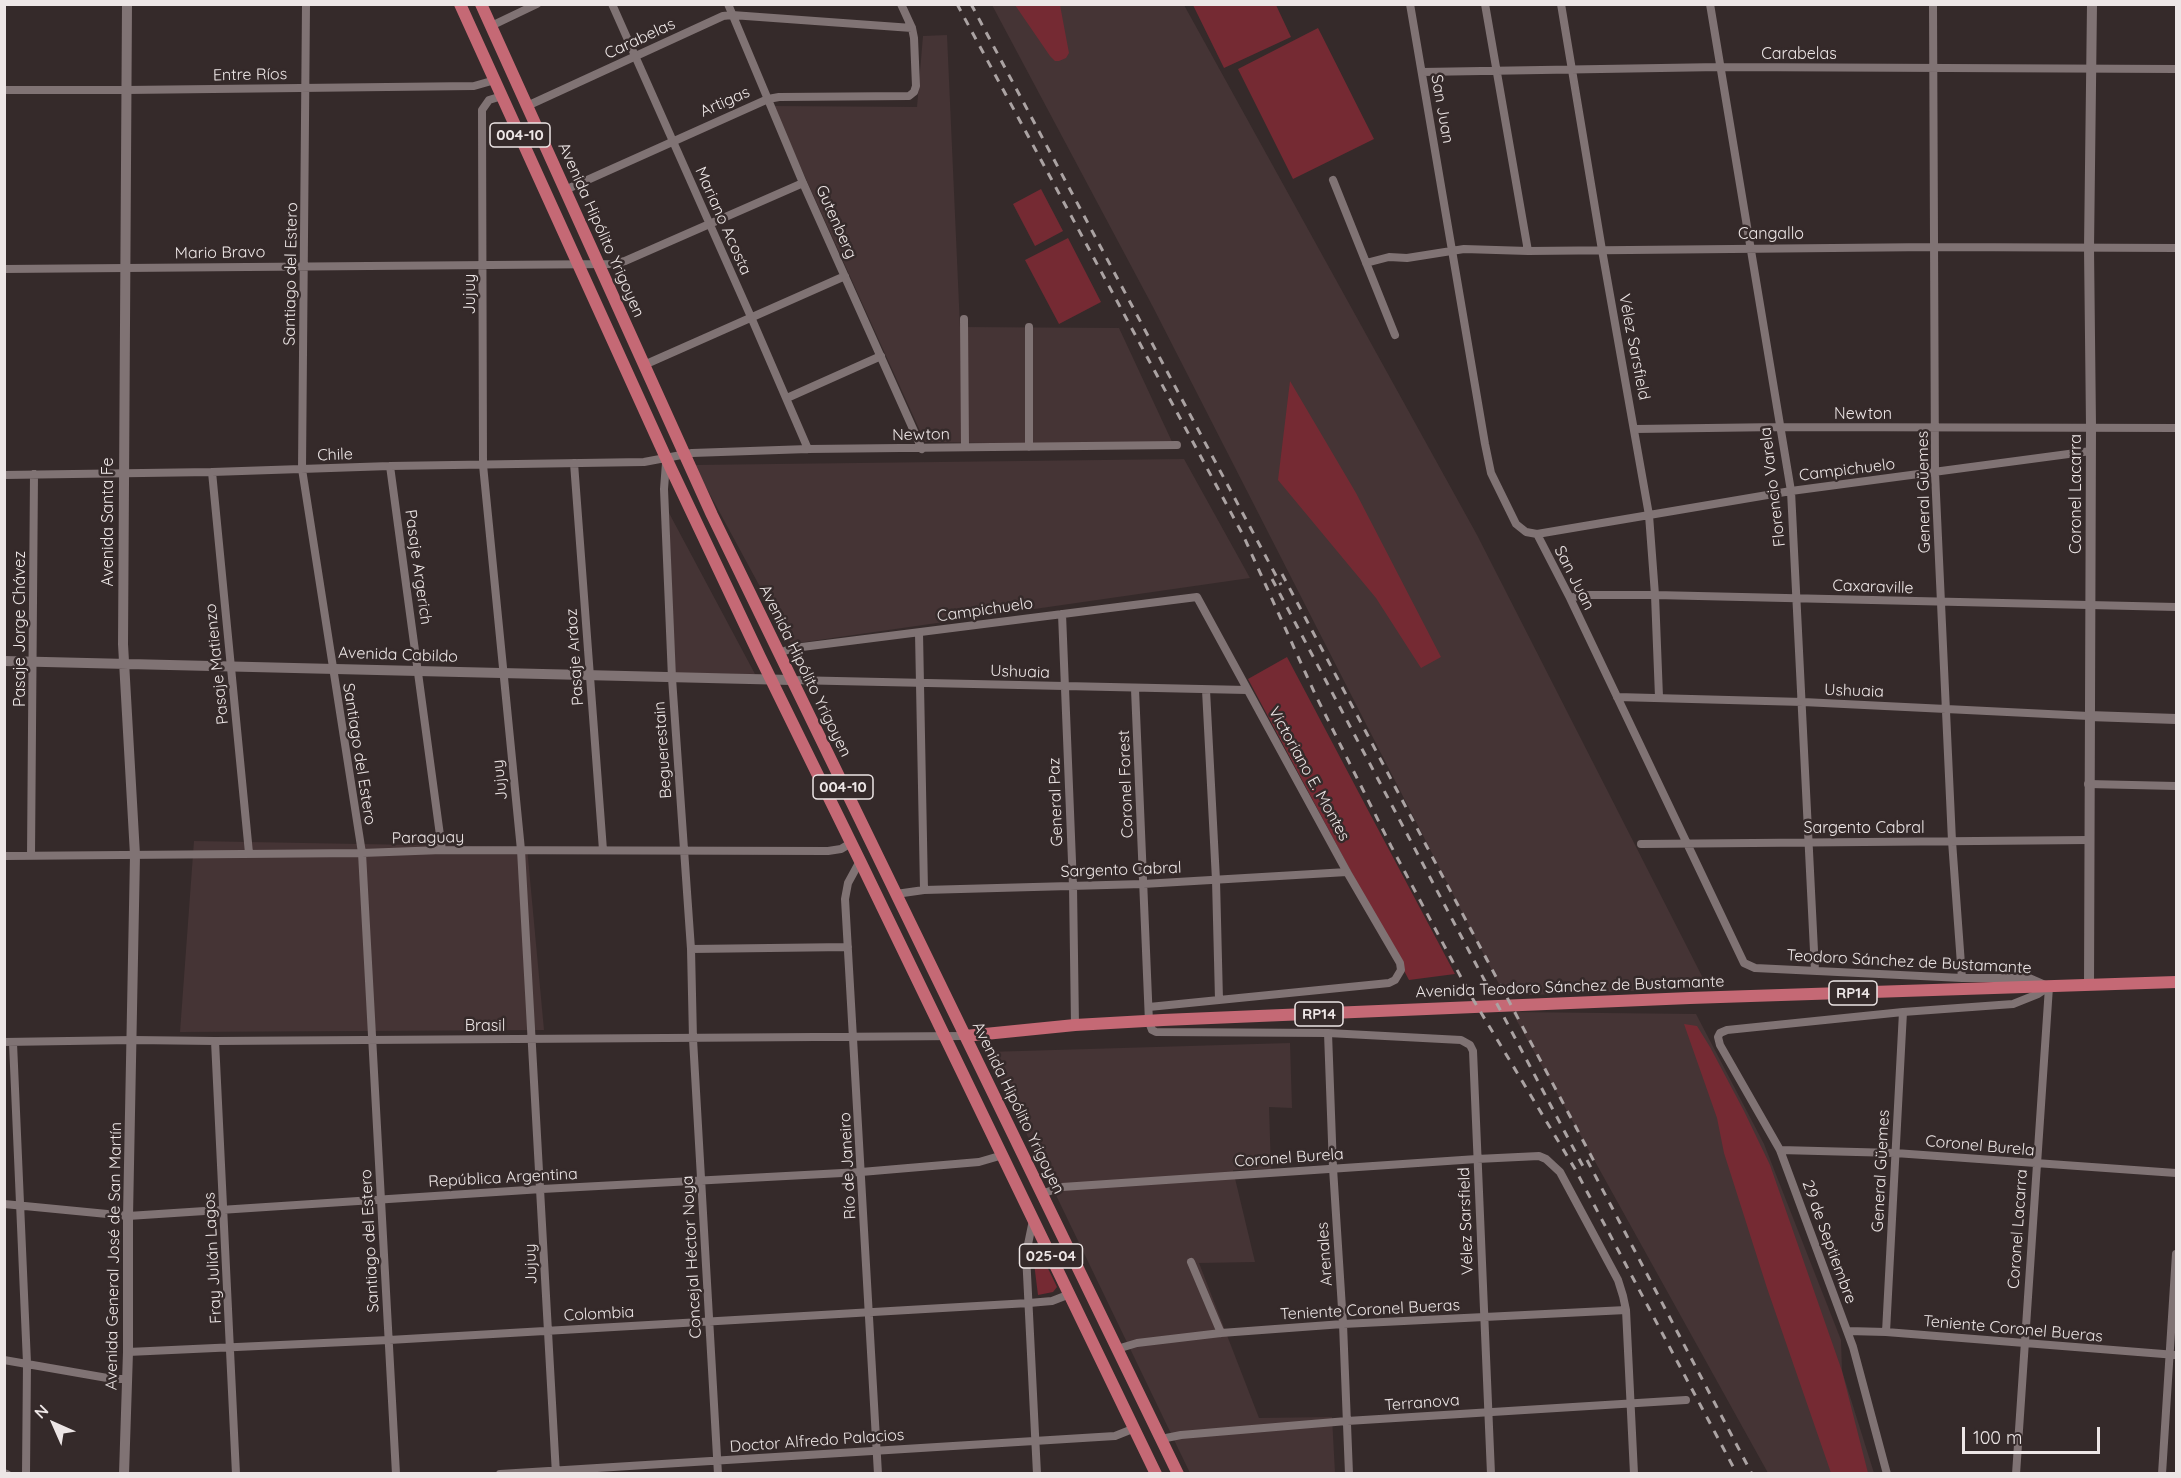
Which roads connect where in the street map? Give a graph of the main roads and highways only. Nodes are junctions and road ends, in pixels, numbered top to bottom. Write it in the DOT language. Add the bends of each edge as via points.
graph roads {
  1 [pos="460,4"];
  2 [pos="481,4"];
  3 [pos="2176,982"];
  4 [pos="965,1036"];
  5 [pos="946,1038"];
  6 [pos="1156,1473"];
  7 [pos="1178,1473"];
  1 -- 5 [label="main road, Avenida Hipólito Yrigoyen / 004-10" via="666,458"];
  2 -- 4 [label="main road, Avenida Hipólito Yrigoyen / 004-10" via="684,454"];
  3 -- 4 [label="main road, Avenida Teodoro Sánchez de Bustamante / RP14" via="1163,1020"];
  4 -- 7 [label="main road, Avenida Hipólito Yrigoyen / 025-04"];
  5 -- 6 [label="main road, Avenida Hipólito Yrigoyen / 025-04"];
}
